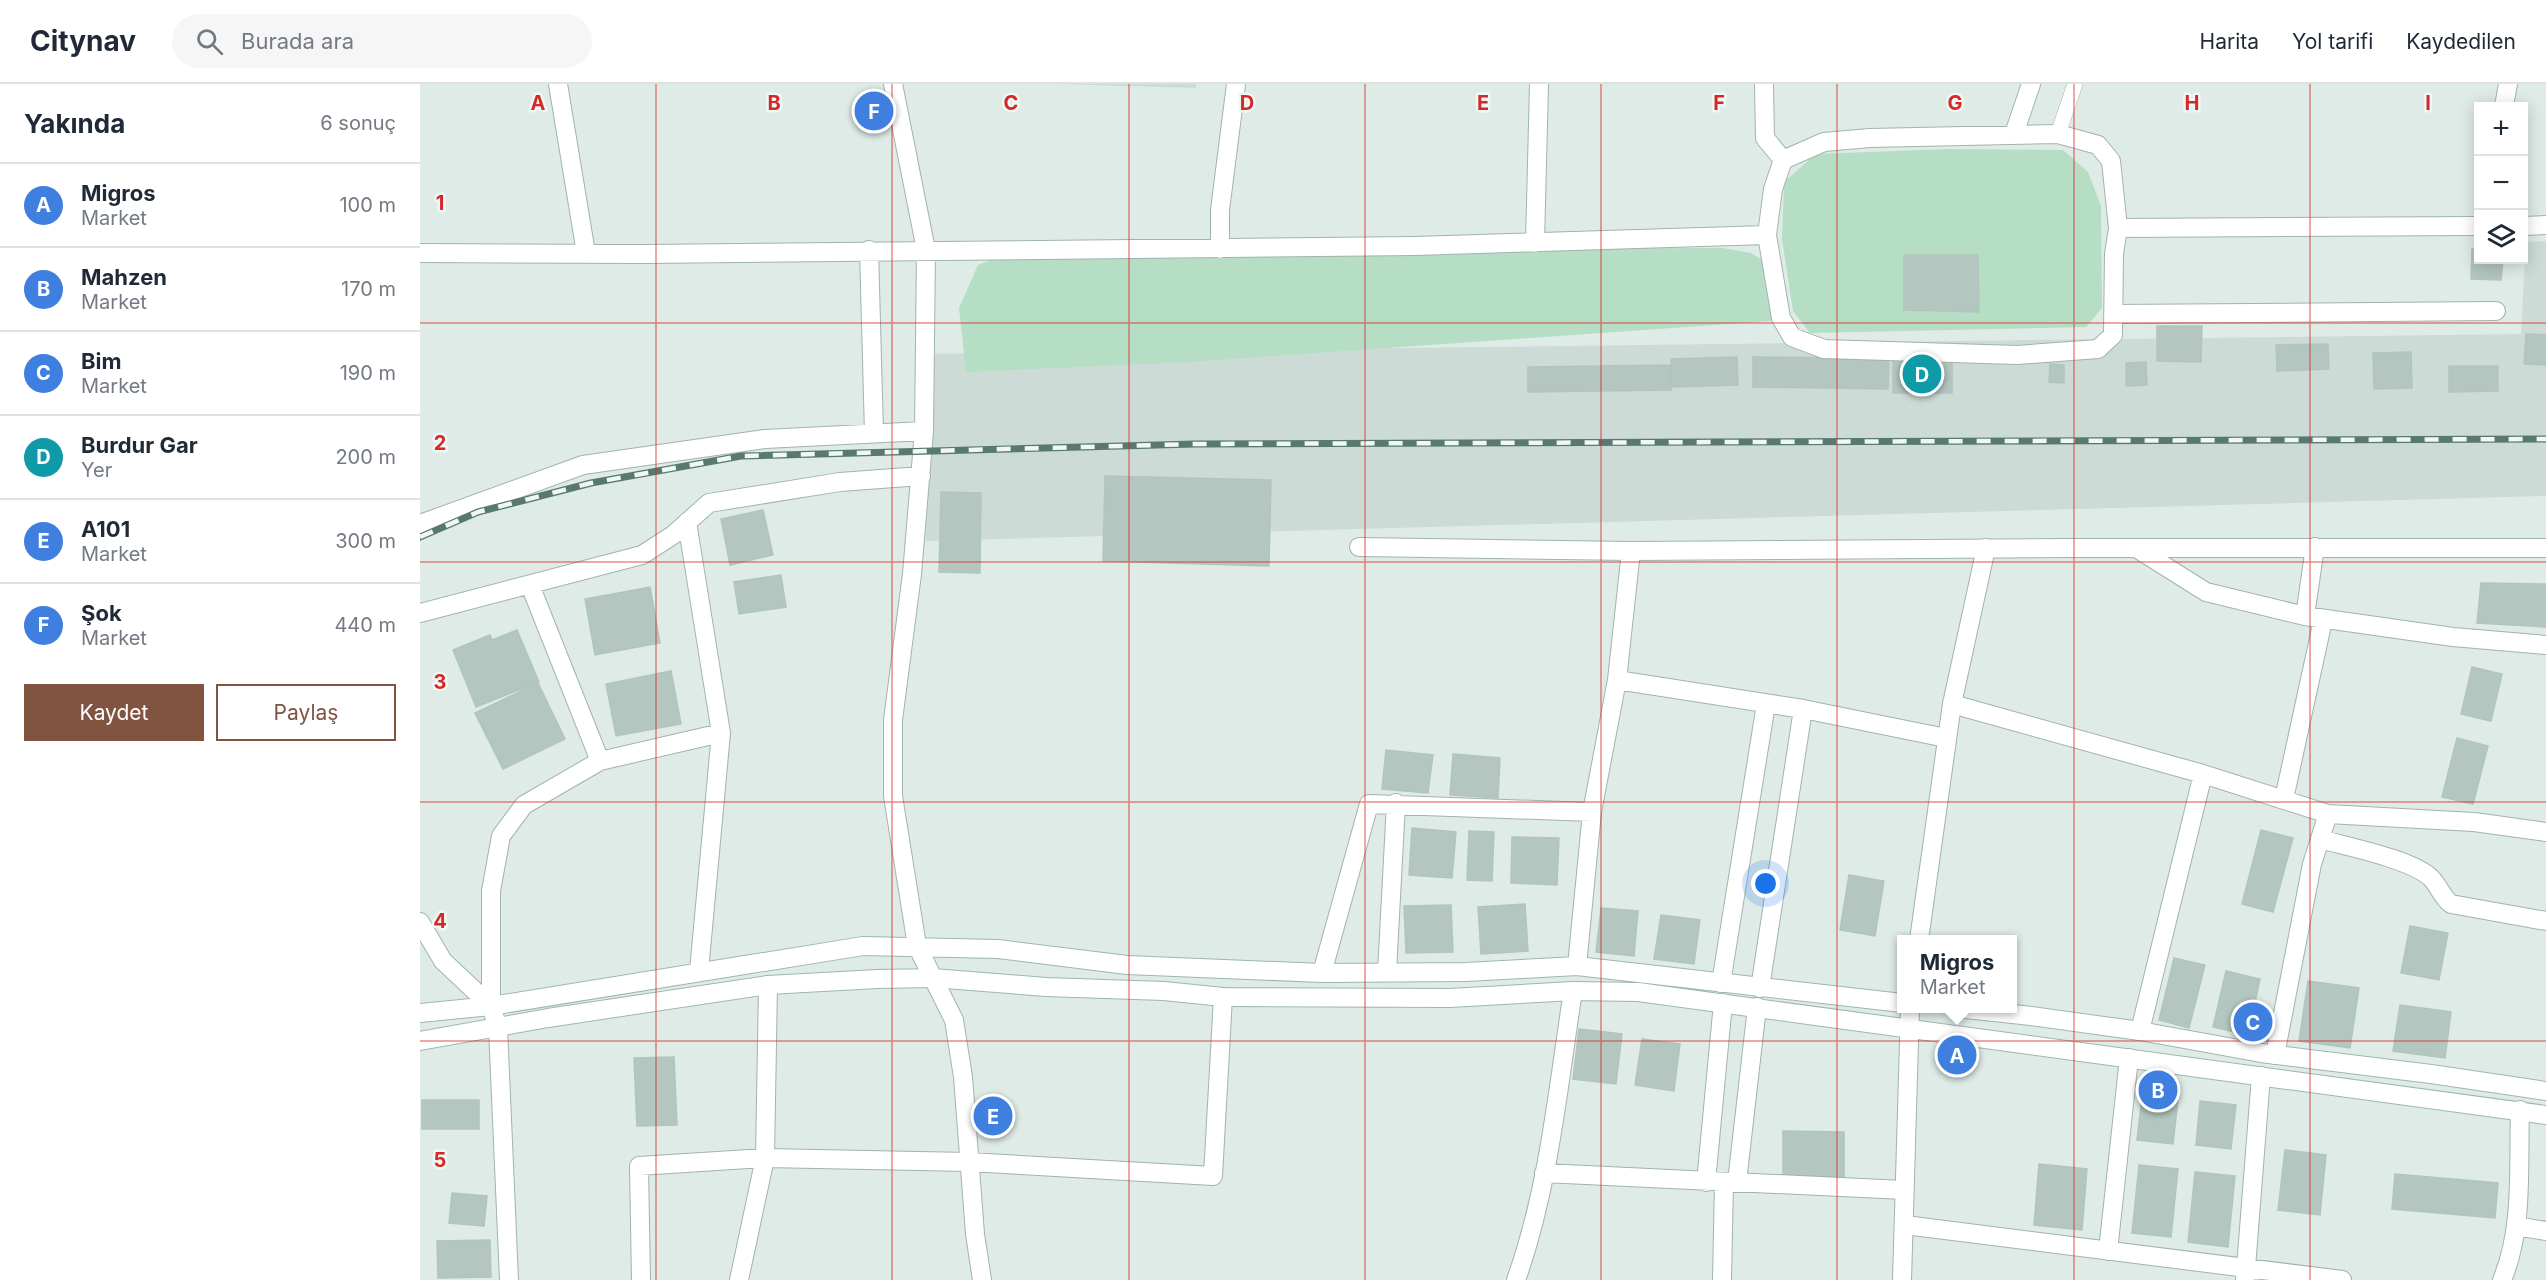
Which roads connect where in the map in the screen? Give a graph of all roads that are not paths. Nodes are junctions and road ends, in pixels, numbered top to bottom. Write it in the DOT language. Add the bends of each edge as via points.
graph roads {
  1 [pos="558,84"];
  2 [pos="893,84"];
  3 [pos="1236,84"];
  4 [pos="1539,84"];
  5 [pos="1764,84"];
  6 [pos="2031,84"];
  7 [pos="2074,84"];
  8 [pos="2508,84"];
  9 [pos="2505,102"];
  10 [pos="2014,134"];
  11 [pos="2058,134"];
  12 [pos="1782,160"];
  13 [pos="2474,225"];
  14 [pos="2528,225"];
  15 [pos="2546,225"];
  16 [pos="2118,228"];
  17 [pos="1767,235"];
  18 [pos="1535,243"];
  19 [pos="1220,249"];
  20 [pos="869,250"];
  21 [pos="926,250"];
  22 [pos="420,253"];
  23 [pos="586,253"];
  24 [pos="2496,311"];
  25 [pos="2113,314"];
  26 [pos="924,431"];
  27 [pos="874,433"];
  28 [pos="921,476"];
  29 [pos="687,522"];
  30 [pos="420,524"];
  31 [pos="1359,547"];
  32 [pos="2136,547"];
  33 [pos="2315,547"];
  34 [pos="1986,548"];
  35 [pos="2546,548"];
  36 [pos="1631,551"];
  37 [pos="530,585"];
  38 [pos="420,613"];
  39 [pos="2305,616"];
  40 [pos="2323,620"];
  41 [pos="2546,645"];
  42 [pos="1617,680"];
  43 [pos="1766,704"];
  44 [pos="1952,704"];
  45 [pos="1803,709"];
  46 [pos="721,733"];
  47 [pos="1946,738"];
  48 [pos="600,762"];
  49 [pos="2203,774"];
  50 [pos="2284,800"];
  51 [pos="1396,804"];
  52 [pos="1592,812"];
  53 [pos="2328,814"];
  54 [pos="2546,832"];
  55 [pos="2320,839"];
  56 [pos="2546,921"];
  57 [pos="420,922"];
  58 [pos="1920,935"];
  59 [pos="917,946"];
  60 [pos="1577,966"];
  61 [pos="699,971"];
  62 [pos="1388,972"];
  63 [pos="1322,973"];
  64 [pos="933,978"];
  65 [pos="1721,983"];
  66 [pos="768,985"];
  67 [pos="1760,988"];
  68 [pos="1573,991"];
  69 [pos="1222,997"];
  70 [pos="1897,1002"];
  71 [pos="1723,1003"];
  72 [pos="491,1006"];
  73 [pos="1757,1007"];
  74 [pos="420,1013"];
  75 [pos="1910,1013"];
  76 [pos="1997,1013"];
  77 [pos="498,1028"];
  78 [pos="1908,1028"];
  79 [pos="2140,1031"];
  80 [pos="420,1041"];
  81 [pos="2275,1055"];
  82 [pos="2129,1058"];
  83 [pos="2261,1076"];
  84 [pos="2546,1090"];
  85 [pos="2520,1110"];
  86 [pos="2546,1115"];
  87 [pos="765,1158"];
  88 [pos="969,1162"];
  89 [pos="1544,1173"];
  90 [pos="1722,1182"];
  91 [pos="1904,1190"];
  92 [pos="1905,1225"];
  93 [pos="2516,1226"];
  94 [pos="2546,1231"];
  95 [pos="2108,1251"];
  96 [pos="2246,1274"];
  97 [pos="509,1280"];
  98 [pos="641,1280"];
  99 [pos="739,1280"];
  100 [pos="982,1280"];
  101 [pos="1516,1280"];
  102 [pos="1722,1280"];
  103 [pos="1902,1280"];
  104 [pos="2342,1280"];
  105 [pos="2502,1280"];
  1 -- 23 [label="street"];
  2 -- 21 [label="street"];
  3 -- 19 [label="street" via="1220,210"];
  4 -- 18 [label="street"];
  5 -- 12 [label="street" via="1765,138"];
  6 -- 10 [label="street"];
  7 -- 11 [label="street"];
  8 -- 9 [label="street"];
  10 -- 11 [label="street"];
  10 -- 12 [label="street" via="1824,142"];
  11 -- 16 [label="street" via="2098,145 2111,160"];
  12 -- 17 [label="street" via="1773,189"];
  13 -- 16 [label="street"];
  14 -- 15 [label="street"];
  16 -- 25 [label="street"];
  17 -- 18 [label="street"];
  17 -- 25 [label="street" via="1781,318 1792,337 1824,349 2017,355 2098,349 2113,335"];
  18 -- 19 [label="street"];
  19 -- 21 [label="street"];
  20 -- 21 [label="street"];
  20 -- 23 [label="street"];
  20 -- 27 [label="street"];
  21 -- 26 [label="street"];
  22 -- 23 [label="street"];
  24 -- 25 [label="street"];
  26 -- 27 [label="street"];
  26 -- 28 [label="street"];
  27 -- 30 [label="street" via="765,439 583,465"];
  28 -- 29 [label="street" via="840,482 709,503"];
  28 -- 59 [label="street" via="892,720 893,796"];
  29 -- 37 [label="street" via="642,555"];
  29 -- 46 [label="street"];
  31 -- 36 [label="street"];
  32 -- 33 [label="street"];
  32 -- 34 [label="street"];
  32 -- 39 [label="street" via="2206,592"];
  33 -- 35 [label="street"];
  33 -- 39 [label="street"];
  34 -- 36 [label="street"];
  34 -- 44 [label="street"];
  36 -- 42 [label="street"];
  37 -- 38 [label="street"];
  37 -- 48 [label="street"];
  39 -- 40 [label="street"];
  40 -- 41 [label="street"];
  40 -- 50 [label="street"];
  42 -- 43 [label="street"];
  42 -- 52 [label="street"];
  43 -- 45 [label="street"];
  43 -- 65 [label="street"];
  44 -- 47 [label="street"];
  44 -- 49 [label="street"];
  45 -- 47 [label="street"];
  45 -- 67 [label="street"];
  46 -- 48 [label="street"];
  46 -- 61 [label="street"];
  47 -- 58 [label="street"];
  48 -- 72 [label="street" via="524,805 501,836 491,891"];
  49 -- 50 [label="street"];
  49 -- 79 [label="street"];
  50 -- 53 [label="street"];
  51 -- 52 [label="street"];
  51 -- 62 [label="street"];
  51 -- 63 [label="street" via="1369,804"];
  52 -- 60 [label="street"];
  53 -- 54 [label="street" via="2474,822"];
  53 -- 55 [label="street"];
  55 -- 56 [label="street" via="2402,862 2431,878 2451,904"];
  55 -- 81 [label="street"];
  57 -- 72 [label="street" via="443,962"];
  59 -- 61 [label="street" via="863,946"];
  59 -- 63 [label="street" via="998,950 1127,965"];
  59 -- 64 [label="street"];
  60 -- 62 [label="street"];
  60 -- 65 [label="street"];
  61 -- 72 [label="street"];
  62 -- 63 [label="street"];
  64 -- 66 [label="street"];
  64 -- 69 [label="street"];
  64 -- 88 [label="street" via="954,1020"];
  65 -- 67 [label="street"];
  66 -- 77 [label="street"];
  66 -- 87 [label="street"];
  67 -- 70 [label="street"];
  68 -- 69 [label="street" via="1449,998"];
  68 -- 71 [label="street" via="1638,992"];
  68 -- 89 [label="street"];
  69 -- 88 [label="street" via="1213,1176"];
  71 -- 73 [label="street"];
  71 -- 90 [label="street"];
  72 -- 74 [label="street"];
  72 -- 77 [label="street"];
  73 -- 78 [label="street"];
  73 -- 90 [label="street"];
  75 -- 78 [label="street"];
  76 -- 79 [label="street"];
  77 -- 80 [label="street"];
  77 -- 97 [label="street"];
  78 -- 82 [label="street"];
  78 -- 91 [label="street"];
  79 -- 81 [label="street"];
  81 -- 84 [label="street"];
  82 -- 83 [label="street"];
  82 -- 95 [label="street"];
  83 -- 85 [label="street"];
  83 -- 96 [label="street"];
  85 -- 86 [label="street"];
  85 -- 93 [label="street"];
  87 -- 88 [label="street"];
  87 -- 98 [label="street" via="639,1166"];
  87 -- 99 [label="street"];
  88 -- 100 [label="street"];
  89 -- 90 [label="street"];
  89 -- 101 [label="street"];
  90 -- 91 [label="street"];
  90 -- 102 [label="street"];
  91 -- 92 [label="street"];
  92 -- 95 [label="street"];
  92 -- 103 [label="street"];
  93 -- 94 [label="street"];
  93 -- 105 [label="street" via="2512,1258"];
  95 -- 96 [label="street"];
  96 -- 104 [label="street"];
}
